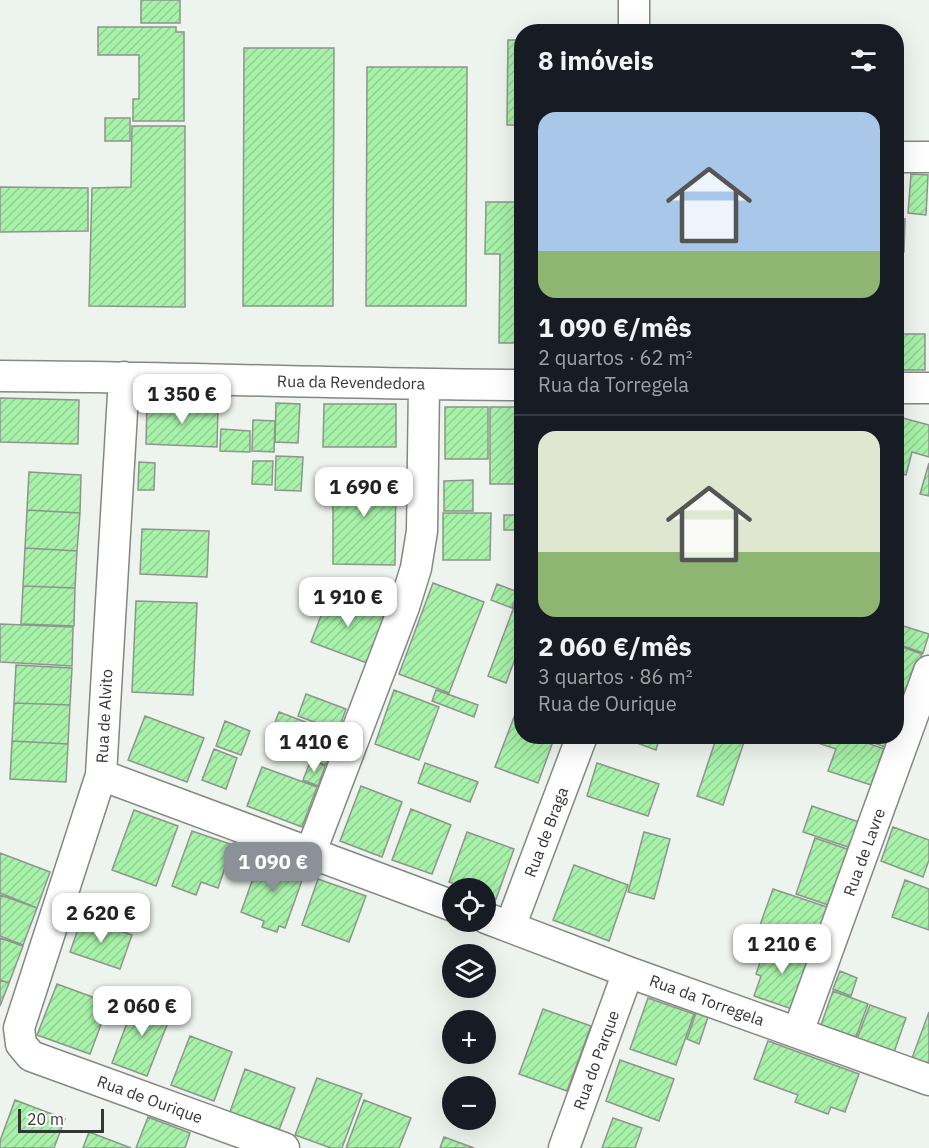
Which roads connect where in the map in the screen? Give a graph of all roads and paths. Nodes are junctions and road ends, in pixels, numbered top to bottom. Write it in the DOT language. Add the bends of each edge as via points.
graph roads {
  1 [pos="634,0"];
  2 [pos="634,24"];
  3 [pos="904,156"];
  4 [pos="929,157"];
  5 [pos="0,376"];
  6 [pos="124,377"];
  7 [pos="424,384"];
  8 [pos="514,385"];
  9 [pos="904,388"];
  10 [pos="929,388"];
  11 [pos="929,671"];
  12 [pos="904,740"];
  13 [pos="578,744"];
  14 [pos="903,744"];
  15 [pos="101,775"];
  16 [pos="310,854"];
  17 [pos="442,902"];
  18 [pos="498,923"];
  19 [pos="628,972"];
  20 [pos="798,1032"];
  21 [pos="21,1044"];
  22 [pos="929,1080"];
  23 [pos="284,1148"];
  24 [pos="564,1148"];
  1 -- 2 [label="street"];
  3 -- 4 [label="street"];
  5 -- 6 [label="street, Rua da Revendedora"];
  6 -- 7 [label="street, Rua da Revendedora"];
  6 -- 15 [label="street, Rua de Alvito"];
  7 -- 8 [label="street, Rua da Revendedora"];
  7 -- 16 [label="street" via="422,531 416,568"];
  9 -- 10 [label="street"];
  11 -- 12 [label="street, Rua de Lavre"];
  13 -- 18 [label="street, Rua de Braga"];
  14 -- 20 [label="street, Rua de Lavre"];
  15 -- 16 [label="street"];
  15 -- 21 [label="street, Rua de Alvito" via="19,1028"];
  16 -- 17 [label="street"];
  18 -- 19 [label="street, Rua da Torregela"];
  19 -- 20 [label="street, Rua da Torregela"];
  19 -- 24 [label="street, Rua do Parque"];
  20 -- 22 [label="street, Rua da Torregela"];
  21 -- 23 [label="street, Rua de Ourique" via="31,1056"];
}
